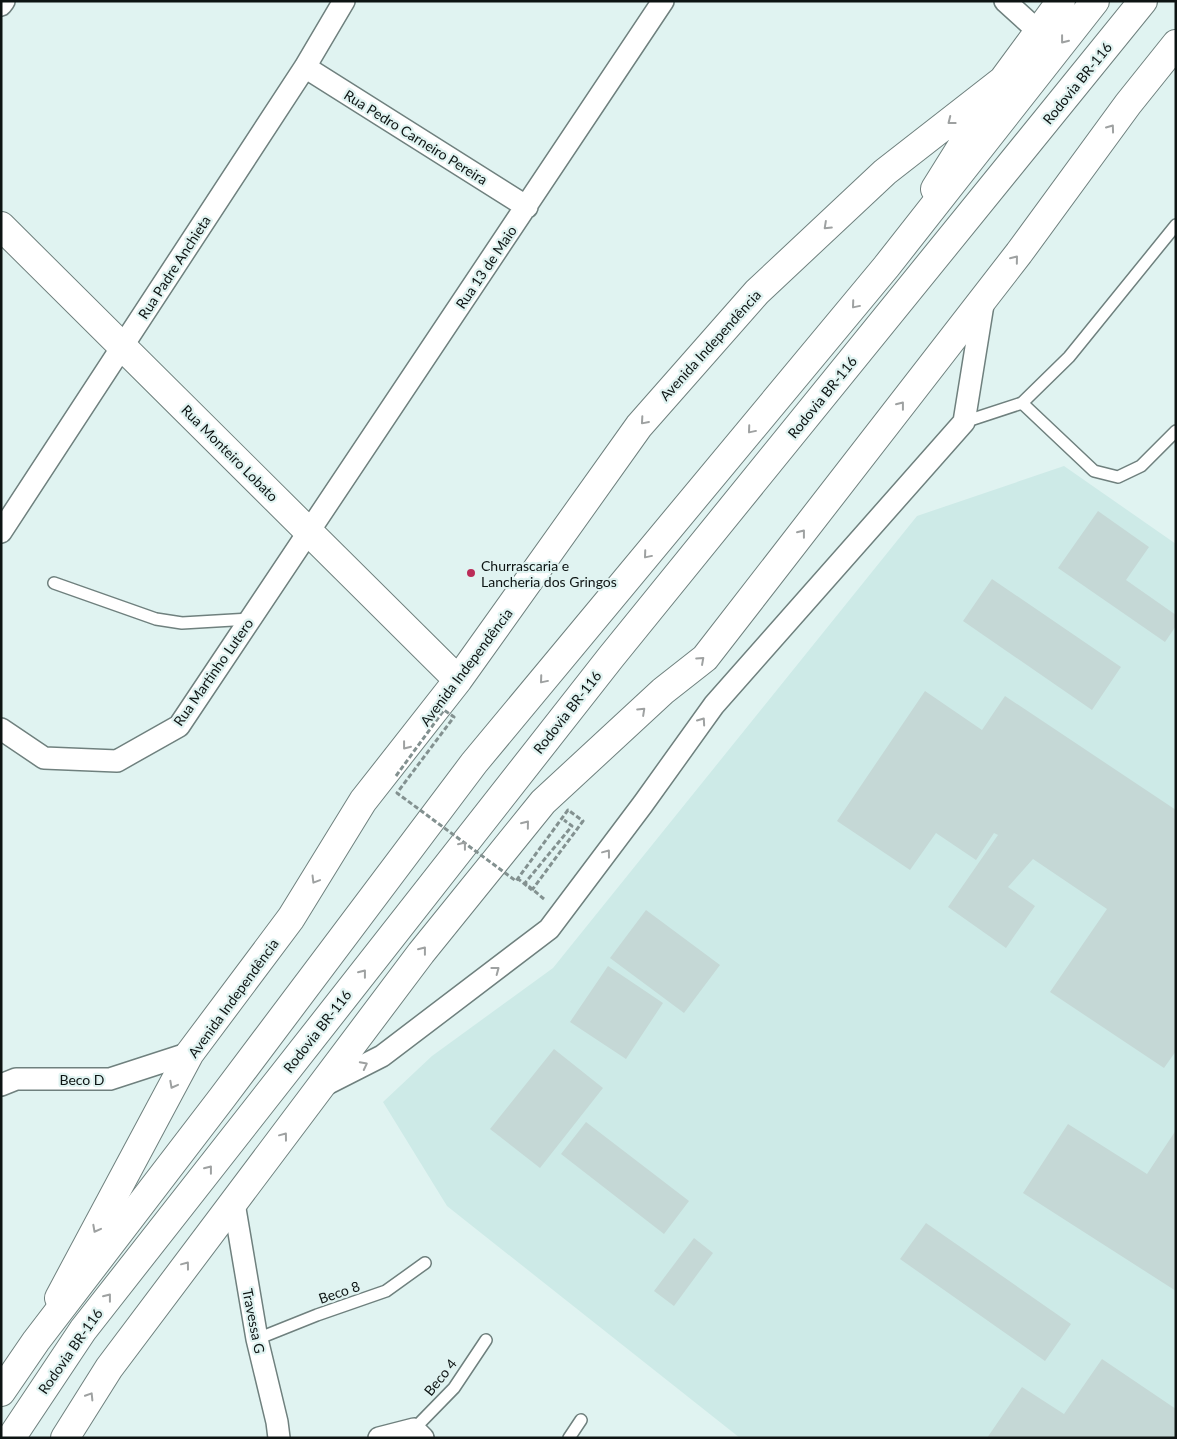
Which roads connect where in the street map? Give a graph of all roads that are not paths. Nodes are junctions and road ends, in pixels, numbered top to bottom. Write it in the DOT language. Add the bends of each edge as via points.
graph roads {
  1 [pos="4,1"];
  2 [pos="344,1"];
  3 [pos="662,1"];
  4 [pos="1005,1"];
  5 [pos="1061,1"];
  6 [pos="1094,1"];
  7 [pos="1143,1"];
  8 [pos="1,5"];
  9 [pos="1038,31"];
  10 [pos="1176,44"];
  11 [pos="305,67"];
  12 [pos="1003,80"];
  13 [pos="526,206"];
  14 [pos="1176,225"];
  15 [pos="1,226"];
  16 [pos="886,268"];
  17 [pos="984,297"];
  18 [pos="122,347"];
  19 [pos="1022,403"];
  20 [pos="964,422"];
  21 [pos="1176,431"];
  22 [pos="1,532"];
  23 [pos="310,532"];
  24 [pos="54,583"];
  25 [pos="250,619"];
  26 [pos="458,680"];
  27 [pos="1,729"];
  28 [pos="190,1053"];
  29 [pos="1,1084"];
  30 [pos="321,1087"];
  31 [pos="234,1203"];
  32 [pos="425,1262"];
  33 [pos="257,1339"];
  34 [pos="486,1340"];
  35 [pos="36,1341"];
  36 [pos="1,1392"];
  37 [pos="581,1420"];
  38 [pos="418,1433"];
  39 [pos="11,1438"];
  40 [pos="64,1438"];
  41 [pos="279,1438"];
  42 [pos="379,1438"];
  43 [pos="569,1438"];
  1 -- 8 [label="street"];
  2 -- 11 [label="street, Rua Padre Anchieta"];
  3 -- 13 [label="street, Rua 13 de Maio"];
  4 -- 9 [label="street"];
  5 -- 9 [label="main road, Avenida Independência"];
  6 -- 16 [label="main road, one-way"];
  39 -- 7 [label="main road, Rodovia BR-116, one-way" via="82,1330 611,657"];
  9 -- 12 [label="main road, Avenida Independência"];
  17 -- 10 [label="main road, one-way"];
  11 -- 13 [label="street, Rua Pedro Carneiro Pereira"];
  11 -- 18 [label="street, Rua Padre Anchieta"];
  12 -- 16 [label="main road, Avenida Independência"];
  12 -- 26 [label="main road, Avenida Independência, one-way" via="885,172 757,292 639,426"];
  13 -- 23 [label="street, Rua 13 de Maio"];
  14 -- 19 [label="lane" via="1069,357"];
  15 -- 18 [label="main road, Rua Monteiro Lobato"];
  16 -- 35 [label="main road, one-way" via="474,764"];
  17 -- 20 [label="street"];
  30 -- 17 [label="main road, one-way" via="420,953 543,802 663,691 705,658"];
  18 -- 22 [label="street, Rua Padre Anchieta"];
  18 -- 23 [label="main road, Rua Monteiro Lobato"];
  19 -- 20 [label="lane"];
  19 -- 21 [label="lane" via="1094,471 1118,477 1141,466"];
  30 -- 20 [label="street, one-way" via="382,1056 549,929 714,705"];
  23 -- 25 [label="street, Rua Martinho Lutero"];
  23 -- 26 [label="main road, Rua Monteiro Lobato"];
  24 -- 25 [label="lane" via="156,619 182,623"];
  25 -- 27 [label="street, Rua Martinho Lutero" via="179,726 117,761 44,758"];
  26 -- 28 [label="main road, Avenida Independência, one-way" via="363,800 291,918"];
  28 -- 29 [label="street, Beco D" via="110,1079 16,1079"];
  28 -- 35 [label="main road, Avenida Independência, one-way"];
  31 -- 30 [label="main road, one-way"];
  31 -- 33 [label="street, Travessa G"];
  40 -- 31 [label="main road, one-way" via="109,1368"];
  32 -- 33 [label="lane, Beco 8" via="386,1291"];
  33 -- 41 [label="street, Travessa G"];
  34 -- 38 [label="lane, Beco 4"];
  35 -- 36 [label="main road"];
  37 -- 43 [label="lane"];
  38 -- 42 [label="street"];
}
